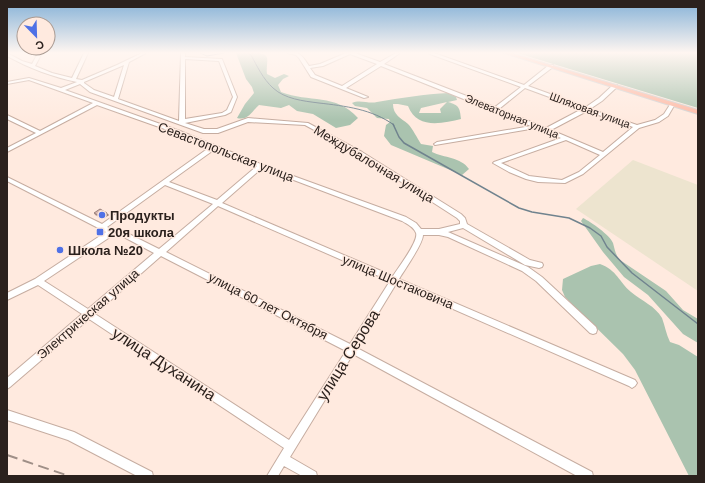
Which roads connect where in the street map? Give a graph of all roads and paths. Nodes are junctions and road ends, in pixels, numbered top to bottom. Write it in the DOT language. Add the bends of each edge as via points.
graph roads {
  1 [pos="56,76"];
  2 [pos="75,76"];
  3 [pos="95,76"];
  4 [pos="123,76"];
  5 [pos="183,76"];
  6 [pos="227,76"];
  7 [pos="313,76"];
  8 [pos="363,76"];
  9 [pos="408,76"];
  10 [pos="494,76"];
  11 [pos="540,76"];
  12 [pos="582,76"];
  13 [pos="73,80"];
  14 [pos="81,82"];
  15 [pos="7,83"];
  16 [pos="615,86"];
  17 [pos="344,87"];
  18 [pos="526,87"];
  19 [pos="61,90"];
  20 [pos="366,98"];
  21 [pos="116,99"];
  22 [pos="97,103"];
  23 [pos="673,104"];
  24 [pos="496,108"];
  25 [pos="586,108"];
  26 [pos="698,112"];
  27 [pos="7,117"];
  28 [pos="182,122"];
  29 [pos="538,126"];
  30 [pos="637,127"];
  31 [pos="547,130"];
  32 [pos="40,133"];
  33 [pos="567,138"];
  34 [pos="437,144"];
  35 [pos="214,147"];
  36 [pos="7,150"];
  37 [pos="604,154"];
  38 [pos="261,166"];
  39 [pos="7,179"];
  40 [pos="164,182"];
  41 [pos="217,203"];
  42 [pos="464,225"];
  43 [pos="102,228"];
  44 [pos="112,232"];
  45 [pos="419,232"];
  46 [pos="439,232"];
  47 [pos="160,252"];
  48 [pos="539,265"];
  49 [pos="395,280"];
  50 [pos="38,281"];
  51 [pos="7,297"];
  52 [pos="88,314"];
  53 [pos="593,330"];
  54 [pos="351,349"];
  55 [pos="632,383"];
  56 [pos="7,384"];
  57 [pos="7,415"];
  58 [pos="291,446"];
  59 [pos="283,460"];
  60 [pos="148,476"];
  61 [pos="272,476"];
  62 [pos="312,476"];
  63 [pos="588,476"];
  1 -- 13 [label="street, Междубалочная улица"];
  2 -- 13 [label="street"];
  3 -- 14 [label="street"];
  4 -- 21 [label="street"];
  5 -- 28 [label="street"];
  6 -- 28 [label="street" via="235,97 229,111"];
  7 -- 17 [label="street"];
  8 -- 17 [label="street"];
  9 -- 24 [label="street, Элеваторная улица"];
  10 -- 18 [label="street, Шляховая улица"];
  11 -- 18 [label="street"];
  12 -- 16 [label="main road"];
  13 -- 14 [label="street, Междубалочная улица"];
  14 -- 19 [label="street"];
  14 -- 21 [label="street, Междубалочная улица" via="92,91"];
  15 -- 19 [label="street, Севастопольская улица" via="29,80"];
  16 -- 23 [label="main road"];
  16 -- 25 [label="street"];
  17 -- 20 [label="street"];
  18 -- 24 [label="street"];
  18 -- 25 [label="street, Шляховая улица"];
  19 -- 22 [label="street, Севастопольская улица"];
  21 -- 28 [label="street, Междубалочная улица"];
  22 -- 32 [label="street"];
  22 -- 35 [label="street, Севастопольская улица"];
  23 -- 26 [label="main road"];
  23 -- 30 [label="street" via="666,115 657,121"];
  24 -- 29 [label="street, Элеваторная улица"];
  25 -- 30 [label="street, Шляховая улица"];
  25 -- 31 [label="street"];
  27 -- 32 [label="street"];
  28 -- 42 [label="street, Междубалочная улица" via="203,131 214,132 248,120 306,124 360,153 459,216"];
  29 -- 31 [label="street, Элеваторная улица"];
  29 -- 34 [label="street"];
  30 -- 37 [label="street"];
  31 -- 33 [label="street, Элеваторная улица"];
  32 -- 36 [label="street"];
  33 -- 37 [label="street, Элеваторная улица"];
  33 -- 37 [label="street" via="496,163 528,178 563,182 581,173"];
  35 -- 38 [label="street, Севастопольская улица"];
  35 -- 40 [label="street"];
  38 -- 41 [label="street, Электрическая улица"];
  38 -- 45 [label="street, Севастопольская улица" via="404,220 414,225"];
  39 -- 43 [label="street, улица 60 лет Октября"];
  40 -- 41 [label="street, улица Шостаковича"];
  40 -- 43 [label="street"];
  41 -- 47 [label="street, Электрическая улица"];
  41 -- 49 [label="street, улица Шостаковича"];
  42 -- 46 [label="street"];
  42 -- 48 [label="street" via="528,263"];
  43 -- 44 [label="street, улица 60 лет Октября"];
  44 -- 47 [label="street, улица 60 лет Октября" via="121,233"];
  44 -- 50 [label="street"];
  45 -- 46 [label="street"];
  45 -- 49 [label="street, улица Серова" via="417,244"];
  46 -- 53 [label="street" via="525,269"];
  47 -- 52 [label="street, Электрическая улица"];
  47 -- 54 [label="street, улица 60 лет Октября"];
  49 -- 54 [label="street, улица Серова"];
  49 -- 55 [label="street, улица Шостаковича"];
  50 -- 51 [label="street"];
  50 -- 52 [label="street, улица Духанина"];
  52 -- 56 [label="street, Электрическая улица"];
  52 -- 58 [label="street, улица Духанина"];
  54 -- 58 [label="street, улица Серова"];
  54 -- 63 [label="street, улица 60 лет Октября"];
  57 -- 60 [label="street" via="70,436"];
  58 -- 59 [label="street, улица Серова"];
  59 -- 61 [label="street, улица Серова"];
  59 -- 62 [label="street"];
}
